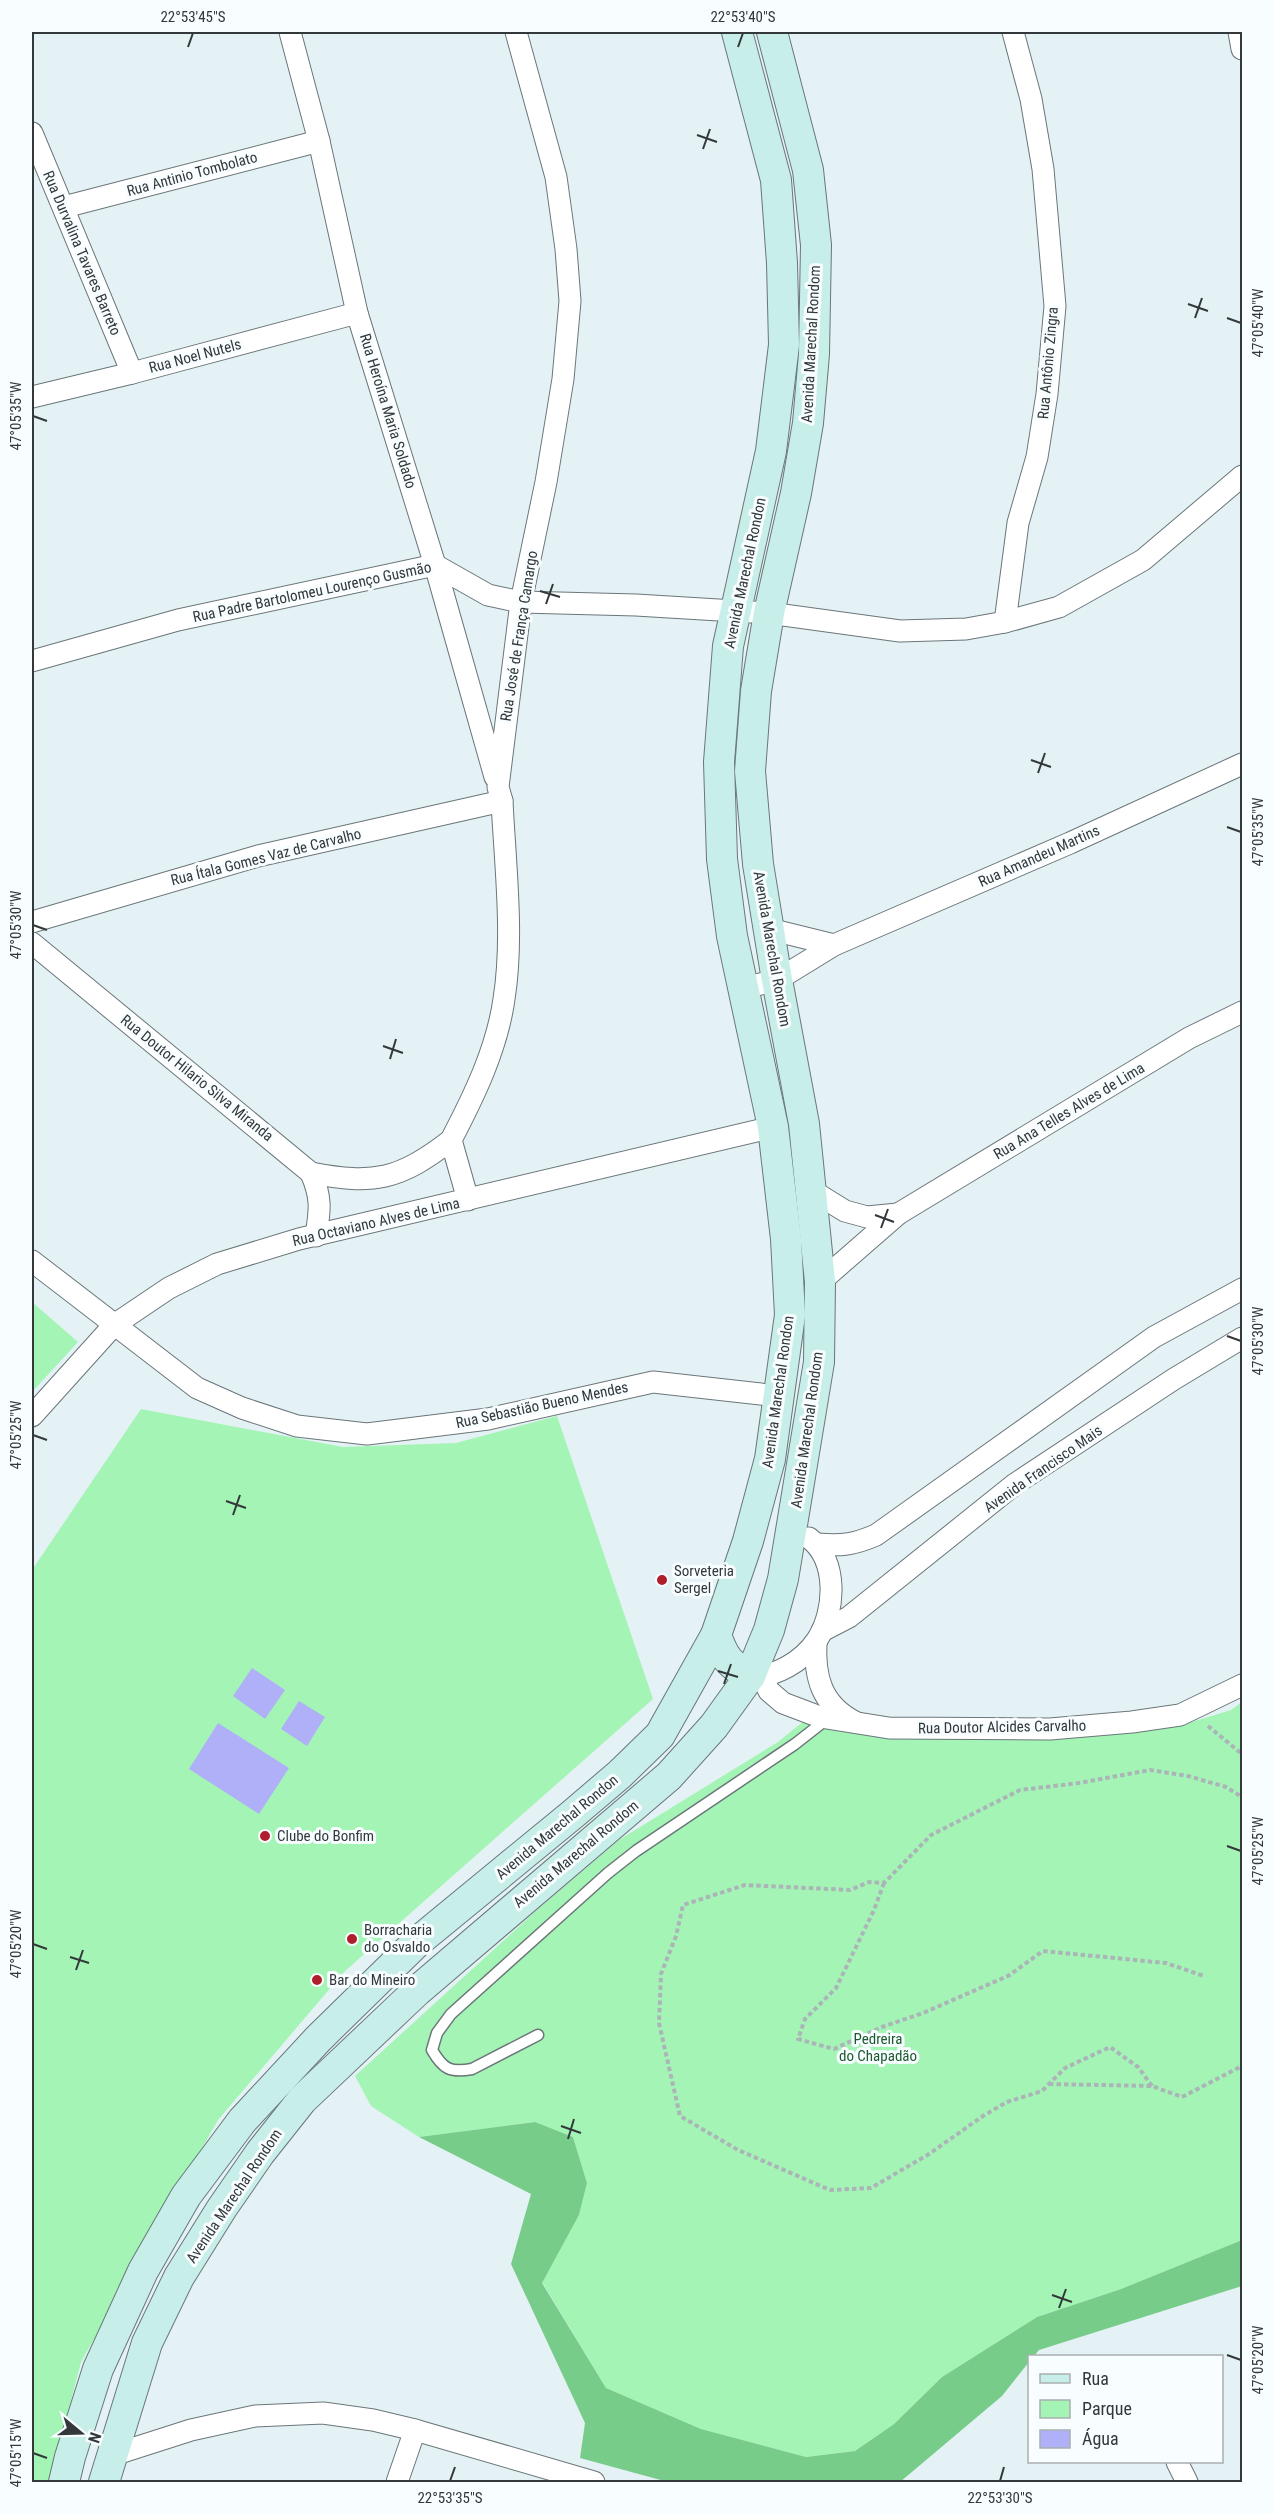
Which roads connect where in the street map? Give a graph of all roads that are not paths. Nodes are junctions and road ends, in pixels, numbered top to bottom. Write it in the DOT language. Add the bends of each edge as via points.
graph roads {
  1 [pos="290,32"];
  2 [pos="516,32"];
  3 [pos="737,32"];
  4 [pos="772,32"];
  5 [pos="1013,32"];
  6 [pos="1239,32"];
  7 [pos="1242,49"];
  8 [pos="32,133"];
  9 [pos="319,141"];
  10 [pos="64,207"];
  11 [pos="357,313"];
  12 [pos="132,373"];
  13 [pos="32,397"];
  14 [pos="1242,476"];
  15 [pos="435,565"];
  16 [pos="521,602"];
  17 [pos="734,610"];
  18 [pos="770,613"];
  19 [pos="1005,622"];
  20 [pos="32,662"];
  21 [pos="1242,764"];
  22 [pos="500,794"];
  23 [pos="32,922"];
  24 [pos="769,930"];
  25 [pos="32,942"];
  26 [pos="834,945"];
  27 [pos="777,980"];
  28 [pos="744,988"];
  29 [pos="1242,1012"];
  30 [pos="773,1126"];
  31 [pos="451,1140"];
  32 [pos="311,1173"];
  33 [pos="811,1190"];
  34 [pos="468,1200"];
  35 [pos="898,1214"];
  36 [pos="316,1236"];
  37 [pos="32,1261"];
  38 [pos="820,1282"];
  39 [pos="1242,1289"];
  40 [pos="114,1325"];
  41 [pos="1242,1338"];
  42 [pos="778,1396"];
  43 [pos="32,1416"];
  44 [pos="804,1538"];
  45 [pos="748,1541"];
  46 [pos="716,1635"];
  47 [pos="819,1637"];
  48 [pos="756,1677"];
  49 [pos="1242,1685"];
  50 [pos="827,1719"];
  51 [pos="861,1725"];
  52 [pos="538,2035"];
  53 [pos="415,2430"];
  54 [pos="1178,2463"];
  55 [pos="109,2469"];
  56 [pos="64,2482"];
  57 [pos="397,2482"];
  58 [pos="594,2482"];
  59 [pos="1187,2482"];
  1 -- 9 [label="street, Rua Heroína Maria Soldado"];
  2 -- 16 [label="street, Rua José de França Camargo" via="556,177 570,301 561,390"];
  3 -- 17 [label="main road, Avenida Marechal Rondon" via="776,180 784,345 771,451"];
  4 -- 18 [label="main road, Avenida Marechal Rondom" via="808,170 816,245 808,423"];
  5 -- 19 [label="street, Rua Antônio Zingra" via="1044,169 1055,306 1039,446 1018,523"];
  6 -- 7 [label="street"];
  8 -- 10 [label="street, Rua Durvalina Tavares Barreto"];
  9 -- 10 [label="street, Rua Antinio Tombolato"];
  9 -- 11 [label="street, Rua Heroína Maria Soldado"];
  10 -- 12 [label="street, Rua Durvalina Tavares Barreto"];
  11 -- 12 [label="street, Rua Noel Nutels"];
  11 -- 15 [label="street, Rua Heroína Maria Soldado"];
  12 -- 13 [label="street, Rua Noel Nutels"];
  14 -- 19 [label="street, Rua Padre Bartolomeu Lourenço Gusmão" via="1143,560 1059,607"];
  15 -- 16 [label="street, Rua Padre Bartolomeu Lourenço Gusmão" via="488,595"];
  15 -- 20 [label="street, Rua Padre Bartolomeu Lourenço Gusmão" via="178,620"];
  15 -- 22 [label="street, Rua Heroína Maria Soldado"];
  16 -- 17 [label="street, Rua Padre Bartolomeu Lourenço Gusmão"];
  16 -- 22 [label="street, Rua José de França Camargo"];
  17 -- 18 [label="street, Rua Padre Bartolomeu Lourenço Gusmão"];
  17 -- 28 [label="main road, Avenida Marechal Rondon" via="723,699 720,807 722,858"];
  18 -- 19 [label="street, Rua Padre Bartolomeu Lourenço Gusmão" via="900,630 966,629"];
  18 -- 24 [label="main road, Avenida Marechal Rondom" via="756,691 750,771 758,864"];
  21 -- 26 [label="street, Rua Amandeu Martins"];
  22 -- 23 [label="street, Rua Ítala Gomes Vaz de Carvalho" via="258,856"];
  22 -- 31 [label="street, Rua José de França Camargo" via="508,944 504,999 491,1053"];
  24 -- 26 [label="street"];
  24 -- 27 [label="main road, Avenida Marechal Rondom"];
  25 -- 32 [label="street, Rua Doutor Hilario Silva Miranda"];
  26 -- 27 [label="street, Rua Amandeu Martins"];
  27 -- 28 [label="street, Rua Amandeu Martins"];
  27 -- 33 [label="main road, Avenida Marechal Rondom" via="804,1124"];
  28 -- 30 [label="main road, Avenida Marechal Rondon"];
  29 -- 35 [label="street, Rua Ana Telles Alves de Lima" via="1189,1038"];
  30 -- 34 [label="street, Rua Octaviano Alves de Lima"];
  30 -- 42 [label="main road, Avenida Marechal Rondon" via="790,1315"];
  31 -- 32 [label="street" via="423,1162 394,1175 366,1180"];
  31 -- 34 [label="street"];
  32 -- 36 [label="street" via="319,1191"];
  33 -- 35 [label="street, Rua Ana Telles Alves de Lima" via="845,1211 867,1217"];
  33 -- 38 [label="main road, Avenida Marechal Rondom"];
  34 -- 36 [label="street, Rua Octaviano Alves de Lima"];
  35 -- 38 [label="street, Rua Ana Telles Alves de Lima"];
  36 -- 40 [label="street, Rua Octaviano Alves de Lima" via="217,1264 170,1288"];
  37 -- 40 [label="street, Rua Sebastião Bueno Mendes"];
  38 -- 44 [label="main road, Avenida Marechal Rondom" via="819,1362"];
  39 -- 44 [label="street" via="1154,1337 876,1535 842,1546"];
  40 -- 42 [label="street, Rua Sebastião Bueno Mendes" via="198,1388 242,1408 297,1426 367,1434 488,1419 653,1382"];
  40 -- 43 [label="street, Rua Octaviano Alves de Lima"];
  41 -- 47 [label="street, Avenida Francisco Mais" via="1015,1484"];
  42 -- 45 [label="main road, Avenida Marechal Rondon" via="770,1460"];
  44 -- 45 [label="main road" via="769,1532"];
  44 -- 47 [label="street, Rua Doutor Alcides Carvalho" via="827,1561 831,1585 830,1604"];
  44 -- 48 [label="main road, Avenida Marechal Rondom" via="781,1589"];
  45 -- 46 [label="main road, Avenida Marechal Rondon"];
  46 -- 48 [label="main road" via="732,1666"];
  46 -- 56 [label="main road, Avenida Marechal Rondon" via="660,1735 604,1787 416,1943 242,2121 186,2196 143,2271 98,2370"];
  47 -- 48 [label="street, Avenida Francisco Mais" via="785,1669"];
  47 -- 51 [label="street, Rua Doutor Alcides Carvalho" via="815,1659 828,1701"];
  48 -- 50 [label="street, Rua Doutor Alcides Carvalho" via="783,1702"];
  48 -- 55 [label="main road, Avenida Marechal Rondom" via="669,1776 417,1991 302,2100 228,2198 179,2277 147,2343"];
  49 -- 51 [label="street, Rua Doutor Alcides Carvalho" via="1180,1716 1132,1722 1050,1729"];
  50 -- 51 [label="street, Rua Doutor Alcides Carvalho"];
  50 -- 52 [label="lane" via="608,1873 452,2014 436,2033 432,2050 449,2070 460,2071 472,2069"];
  53 -- 55 [label="street" via="323,2412 255,2416 191,2430"];
  53 -- 57 [label="street"];
  53 -- 58 [label="street"];
  54 -- 59 [label="street"];
}
